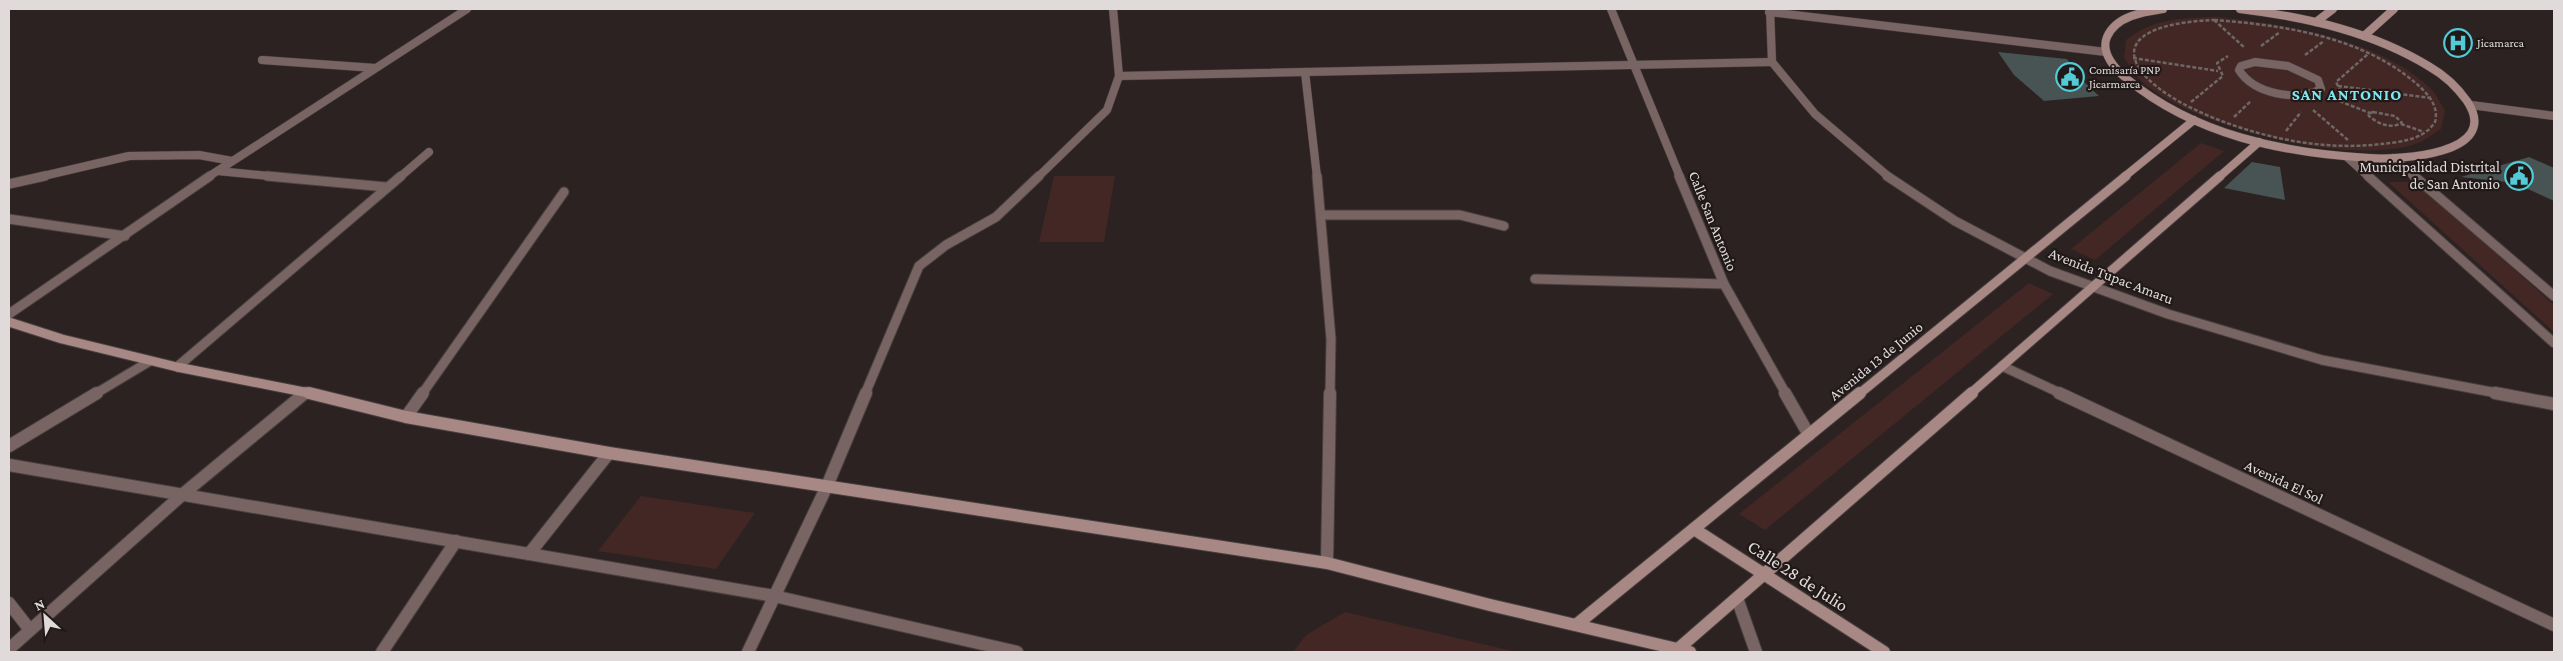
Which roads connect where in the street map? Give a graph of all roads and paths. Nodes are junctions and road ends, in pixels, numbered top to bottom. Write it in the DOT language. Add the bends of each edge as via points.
graph roads {
  1 [pos="467,9"];
  2 [pos="1113,9"];
  3 [pos="1611,9"];
  4 [pos="2163,9"];
  5 [pos="2240,9"];
  6 [pos="2333,9"];
  7 [pos="2394,9"];
  8 [pos="1769,10"];
  9 [pos="2214,20"];
  10 [pos="2316,22"];
  11 [pos="2364,36"];
  12 [pos="2327,39"];
  13 [pos="2106,52"];
  14 [pos="2251,54"];
  15 [pos="2133,58"];
  16 [pos="262,60"];
  17 [pos="1772,62"];
  18 [pos="1634,65"];
  19 [pos="2291,66"];
  20 [pos="375,68"];
  21 [pos="2219,71"];
  22 [pos="1305,72"];
  23 [pos="1119,76"];
  24 [pos="2338,86"];
  25 [pos="2264,89"];
  26 [pos="2431,98"];
  27 [pos="2334,99"];
  28 [pos="2307,105"];
  29 [pos="2471,105"];
  30 [pos="2370,112"];
  31 [pos="2554,116"];
  32 [pos="2194,120"];
  33 [pos="2228,123"];
  34 [pos="2401,124"];
  35 [pos="2425,132"];
  36 [pos="2259,142"];
  37 [pos="2356,146"];
  38 [pos="429,152"];
  39 [pos="2347,157"];
  40 [pos="2393,158"];
  41 [pos="232,161"];
  42 [pos="218,171"];
  43 [pos="9,184"];
  44 [pos="386,187"];
  45 [pos="564,192"];
  46 [pos="1322,215"];
  47 [pos="9,219"];
  48 [pos="1504,226"];
  49 [pos="125,236"];
  50 [pos="2025,258"];
  51 [pos="1535,279"];
  52 [pos="1724,284"];
  53 [pos="2092,286"];
  54 [pos="2554,296"];
  55 [pos="9,314"];
  56 [pos="9,322"];
  57 [pos="2554,344"];
  58 [pos="150,361"];
  59 [pos="2002,366"];
  60 [pos="177,367"];
  61 [pos="306,392"];
  62 [pos="2554,404"];
  63 [pos="406,416"];
  64 [pos="1809,435"];
  65 [pos="9,446"];
  66 [pos="609,453"];
  67 [pos="9,464"];
  68 [pos="827,486"];
  69 [pos="183,494"];
  70 [pos="1694,529"];
  71 [pos="456,541"];
  72 [pos="529,554"];
  73 [pos="1327,563"];
  74 [pos="1764,574"];
  75 [pos="774,596"];
  76 [pos="1737,598"];
  77 [pos="9,603"];
  78 [pos="1576,625"];
  79 [pos="2554,625"];
  80 [pos="30,630"];
  81 [pos="9,649"];
  82 [pos="1678,649"];
  83 [pos="382,652"];
  84 [pos="748,652"];
  85 [pos="1017,652"];
  86 [pos="1690,652"];
  87 [pos="1756,652"];
  88 [pos="1884,652"];
  1 -- 20 [label="street"];
  2 -- 23 [label="street"];
  3 -- 18 [label="street, Calle San Antonio"];
  4 -- 13 [label="street" via="2129,17 2114,26 2106,38"];
  5 -- 10 [label="street"];
  6 -- 10 [label="street"];
  7 -- 11 [label="street"];
  8 -- 13 [label="street"];
  8 -- 17 [label="street"];
  9 -- 14 [label="path"];
  10 -- 11 [label="street"];
  11 -- 29 [label="street" via="2432,68 2456,86"];
  12 -- 19 [label="path"];
  13 -- 32 [label="street" via="2114,68 2132,86"];
  15 -- 21 [label="path"];
  16 -- 20 [label="street"];
  17 -- 18 [label="street"];
  17 -- 50 [label="street, Avenida Tupac Amaru" via="1815,114 1879,170 1955,221"];
  18 -- 22 [label="street"];
  18 -- 52 [label="street, Calle San Antonio"];
  19 -- 25 [label="street" via="2261,62 2241,66 2238,70 2245,80"];
  19 -- 25 [label="street" via="2318,80 2321,89 2317,93 2300,96"];
  20 -- 41 [label="street"];
  22 -- 23 [label="street"];
  22 -- 46 [label="street"];
  23 -- 68 [label="street" via="1107,110 996,217 946,245 919,266"];
  24 -- 26 [label="path"];
  25 -- 33 [label="path"];
  27 -- 30 [label="path"];
  28 -- 37 [label="path"];
  29 -- 31 [label="street"];
  29 -- 40 [label="street" via="2475,121 2469,135 2453,147 2427,155"];
  30 -- 34 [label="path" via="2395,116 2402,120"];
  30 -- 34 [label="path" via="2368,116 2375,122"];
  32 -- 36 [label="street"];
  32 -- 50 [label="street, Avenida 13 de Junio"];
  34 -- 35 [label="path"];
  36 -- 39 [label="street"];
  36 -- 53 [label="street"];
  38 -- 44 [label="street"];
  39 -- 40 [label="street"];
  39 -- 57 [label="street"];
  40 -- 54 [label="street"];
  41 -- 42 [label="street"];
  41 -- 43 [label="street" via="199,155 129,156"];
  42 -- 44 [label="street"];
  42 -- 49 [label="street"];
  44 -- 60 [label="street"];
  45 -- 63 [label="street"];
  46 -- 48 [label="street" via="1460,215"];
  46 -- 73 [label="street" via="1331,339"];
  47 -- 49 [label="street"];
  49 -- 55 [label="street"];
  50 -- 53 [label="street, Avenida Tupac Amaru"];
  50 -- 64 [label="street, Avenida 13 de Junio"];
  51 -- 52 [label="street"];
  52 -- 64 [label="street, Calle San Antonio"];
  53 -- 59 [label="street"];
  53 -- 62 [label="street, Avenida Tupac Amaru" via="2168,314 2322,360"];
  56 -- 58 [label="street"];
  58 -- 60 [label="street"];
  58 -- 65 [label="street"];
  59 -- 74 [label="street"];
  59 -- 79 [label="street, Avenida El Sol"];
  60 -- 61 [label="street"];
  61 -- 63 [label="street"];
  61 -- 69 [label="street"];
  63 -- 66 [label="street"];
  64 -- 70 [label="street, Avenida 13 de Junio"];
  66 -- 68 [label="street"];
  66 -- 72 [label="street"];
  67 -- 69 [label="street"];
  68 -- 73 [label="street"];
  68 -- 75 [label="street"];
  69 -- 71 [label="street"];
  69 -- 80 [label="street"];
  70 -- 74 [label="street, Calle 28 de Julio"];
  70 -- 78 [label="street, Avenida 13 de Junio"];
  71 -- 72 [label="street"];
  71 -- 83 [label="street"];
  72 -- 75 [label="street"];
  73 -- 78 [label="street"];
  74 -- 76 [label="street"];
  74 -- 88 [label="street, Calle 28 de Julio"];
  75 -- 84 [label="street"];
  75 -- 85 [label="street"];
  76 -- 82 [label="street"];
  76 -- 87 [label="street"];
  77 -- 80 [label="street"];
  78 -- 82 [label="street"];
  80 -- 81 [label="street"];
  82 -- 86 [label="street"];
}
